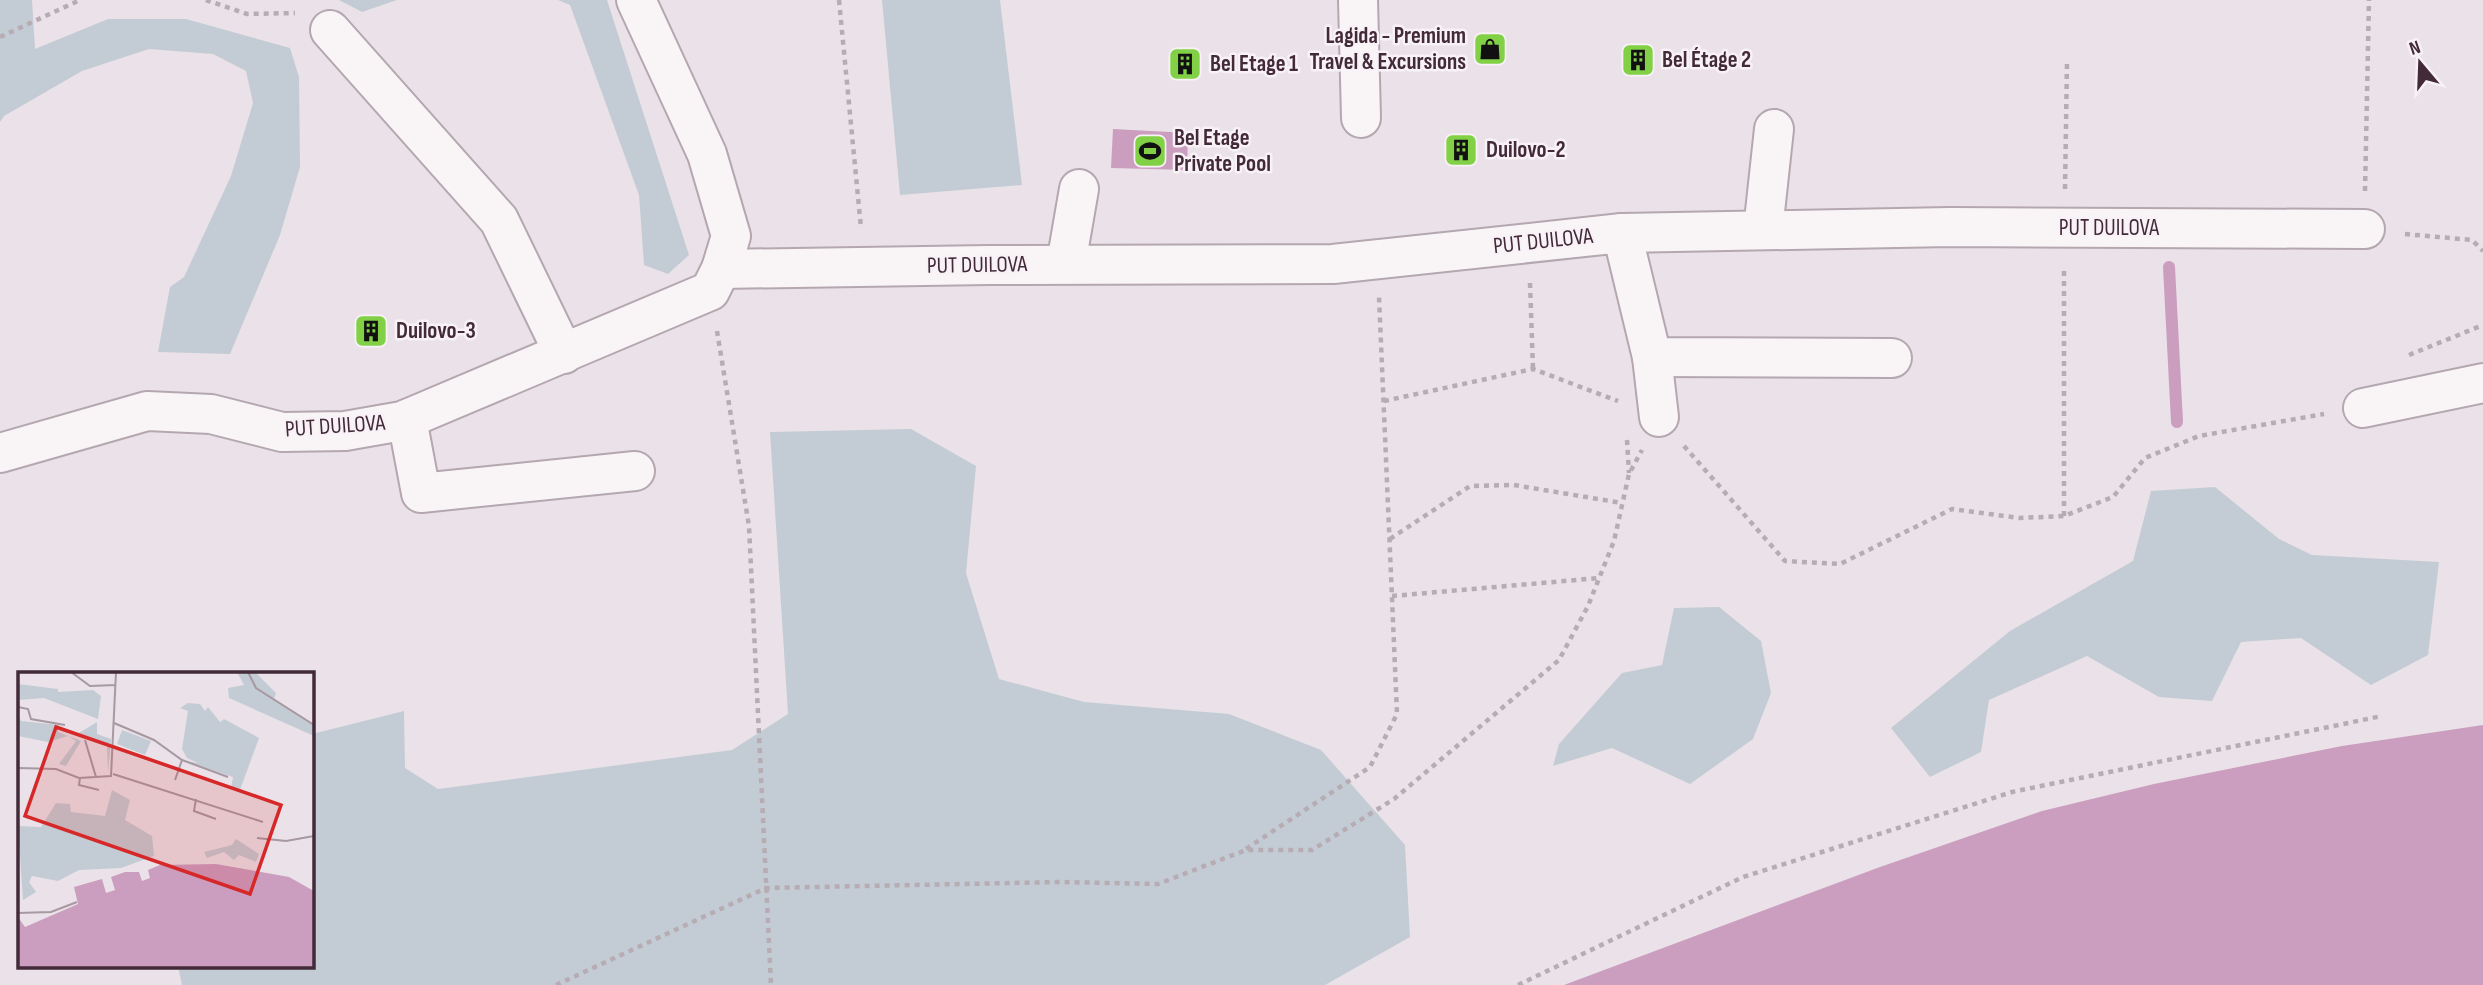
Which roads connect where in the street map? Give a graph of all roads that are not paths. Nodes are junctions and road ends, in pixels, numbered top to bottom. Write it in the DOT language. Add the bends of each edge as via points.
graph roads {
  1 [pos="636,0"];
  2 [pos="1358,0"];
  3 [pos="330,30"];
  4 [pos="1361,118"];
  5 [pos="1774,129"];
  6 [pos="1079,189"];
  7 [pos="2365,229"];
  8 [pos="1763,230"];
  9 [pos="1622,233"];
  10 [pos="1066,264"];
  11 [pos="716,280"];
  12 [pos="564,354"];
  13 [pos="1652,357"];
  14 [pos="1892,358"];
  15 [pos="2483,383"];
  16 [pos="2363,408"];
  17 [pos="1659,417"];
  18 [pos="407,419"];
  19 [pos="0,453"];
  20 [pos="635,471"];
  1 -- 11 [label="street" via="707,154 731,236"];
  2 -- 4 [label="street"];
  3 -- 12 [label="street" via="499,220"];
  5 -- 8 [label="street"];
  6 -- 10 [label="street"];
  7 -- 8 [label="street, PUT DUILOVA"];
  8 -- 9 [label="street, PUT DUILOVA"];
  9 -- 10 [label="street, PUT DUILOVA" via="1333,264"];
  9 -- 13 [label="street"];
  10 -- 11 [label="street, PUT DUILOVA" via="865,267"];
  11 -- 12 [label="street, PUT DUILOVA"];
  12 -- 18 [label="street, PUT DUILOVA"];
  13 -- 14 [label="street"];
  13 -- 17 [label="street"];
  15 -- 16 [label="street"];
  18 -- 19 [label="street, PUT DUILOVA" via="345,430 282,432 211,414 147,411"];
  18 -- 20 [label="street" via="421,494"];
}
